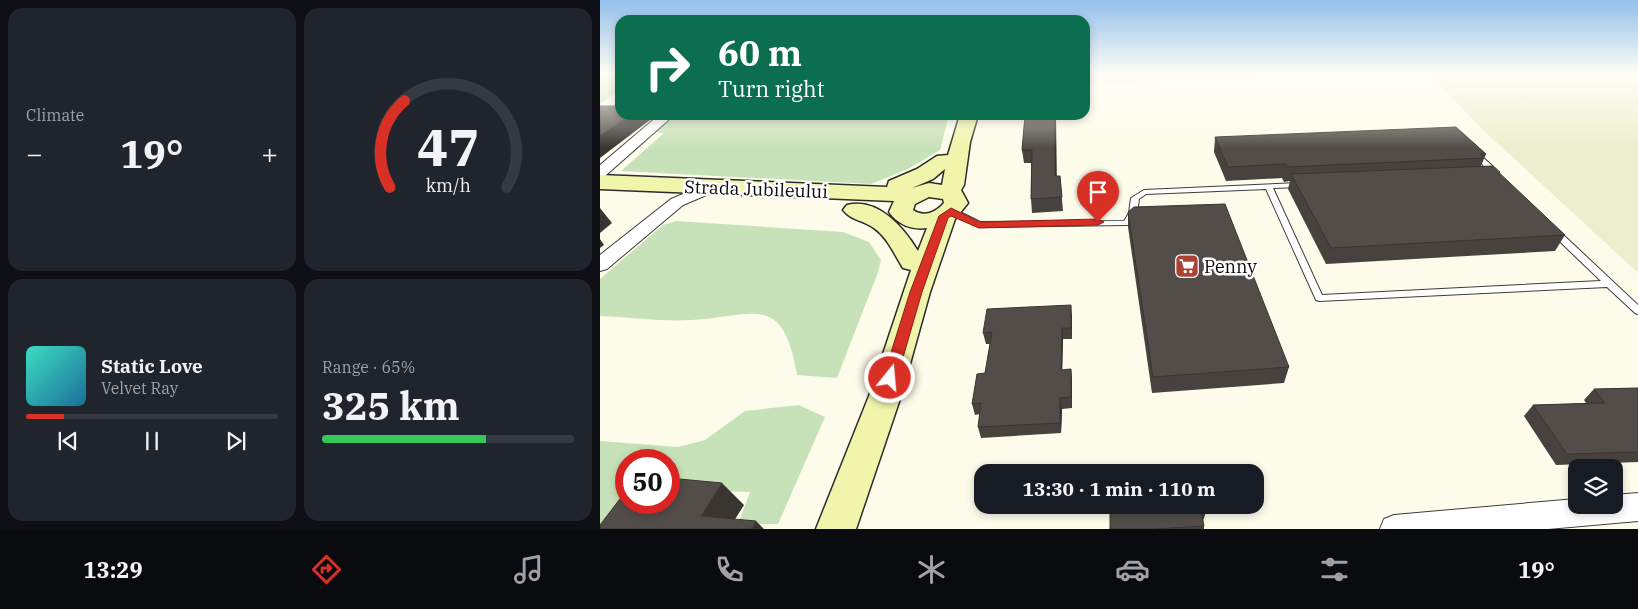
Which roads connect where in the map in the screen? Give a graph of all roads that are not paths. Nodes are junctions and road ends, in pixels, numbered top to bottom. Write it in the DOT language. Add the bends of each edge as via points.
graph roads {
  1 [pos="661,120"];
  2 [pos="967,120"];
  3 [pos="960,142"];
  4 [pos="1467,145"];
  5 [pos="944,160"];
  6 [pos="600,173"];
  7 [pos="1498,176"];
  8 [pos="1489,177"];
  9 [pos="600,182"];
  10 [pos="1505,183"];
  11 [pos="1306,184"];
  12 [pos="1268,186"];
  13 [pos="710,188"];
  14 [pos="600,198"];
  15 [pos="677,202"];
  16 [pos="858,202"];
  17 [pos="909,204"];
  18 [pos="949,207"];
  19 [pos="1547,224"];
  20 [pos="600,265"];
  21 [pos="914,277"];
  22 [pos="1609,284"];
  23 [pos="1638,311"];
  24 [pos="1638,507"];
  25 [pos="836,529"];
  26 [pos="1394,529"];
  1 -- 6 [label="street"];
  2 -- 3 [label="street"];
  3 -- 5 [label="street"];
  3 -- 18 [label="street"];
  4 -- 7 [label="lane"];
  5 -- 16 [label="street" via="912,181"];
  5 -- 17 [label="street"];
  7 -- 8 [label="lane"];
  7 -- 10 [label="lane"];
  9 -- 13 [label="street, Strada Jubileului"];
  11 -- 12 [label="lane"];
  12 -- 18 [label="lane" via="1144,192 1135,198 1128,223 979,225"];
  12 -- 22 [label="lane" via="1319,298"];
  13 -- 15 [label="street"];
  13 -- 16 [label="street, Strada Jubileului"];
  14 -- 15 [label="street, Strada Jubileului"];
  15 -- 16 [label="street, Strada Jubileului"];
  15 -- 20 [label="street"];
  16 -- 17 [label="street, Strada Jubileului"];
  16 -- 21 [label="street" via="893,231"];
  17 -- 18 [label="street, Strada Jubileului" via="921,221"];
  17 -- 21 [label="street"];
  18 -- 21 [label="street"];
  19 -- 22 [label="lane"];
  21 -- 25 [label="street" via="885,396"];
  22 -- 23 [label="lane"];
  24 -- 26 [label="street"];
}
